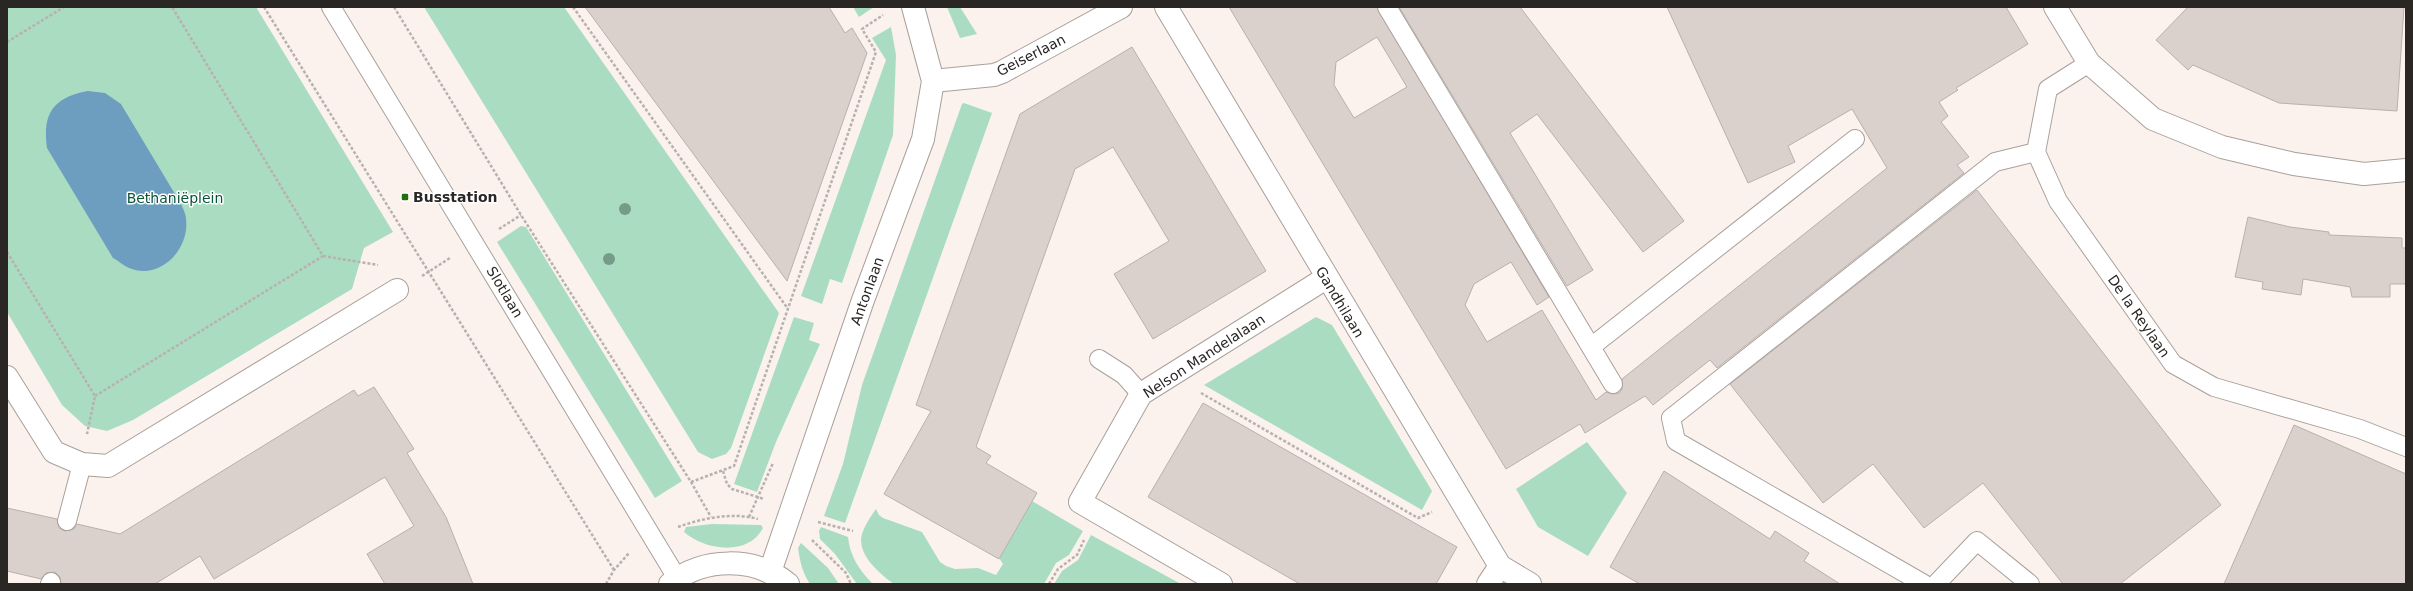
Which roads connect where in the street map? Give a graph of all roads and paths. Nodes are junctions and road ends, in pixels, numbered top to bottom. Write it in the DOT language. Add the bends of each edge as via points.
graph roads {
  1 [pos="64,7"];
  2 [pos="172,7"];
  3 [pos="264,7"];
  4 [pos="331,7"];
  5 [pos="394,7"];
  6 [pos="573,7"];
  7 [pos="912,7"];
  8 [pos="1121,7"];
  9 [pos="1166,7"];
  10 [pos="1387,7"];
  11 [pos="2055,7"];
  12 [pos="888,11"];
  13 [pos="7,42"];
  14 [pos="2088,63"];
  15 [pos="933,81"];
  16 [pos="1855,139"];
  17 [pos="2036,152"];
  18 [pos="2406,170"];
  19 [pos="7,252"];
  20 [pos="323,256"];
  21 [pos="382,266"];
  22 [pos="1326,278"];
  23 [pos="397,290"];
  24 [pos="788,309"];
  25 [pos="1591,347"];
  26 [pos="1099,358"];
  27 [pos="1171,375"];
  28 [pos="7,377"];
  29 [pos="1613,384"];
  30 [pos="1141,394"];
  31 [pos="95,396"];
  32 [pos="2406,447"];
  33 [pos="82,464"];
  34 [pos="691,482"];
  35 [pos="1460,500"];
  36 [pos="1099,513"];
  37 [pos="711,517"];
  38 [pos="67,521"];
  39 [pos="770,572"];
  40 [pos="1494,575"];
  41 [pos="673,581"];
  42 [pos="606,584"];
  43 [pos="788,584"];
  44 [pos="1049,584"];
  45 [pos="1220,584"];
  46 [pos="1530,584"];
  47 [pos="1924,584"];
  48 [pos="1936,584"];
  49 [pos="2030,584"];
  1 -- 13 [label="path"];
  2 -- 20 [label="path"];
  3 -- 42 [label="path" via="614,570"];
  4 -- 41 [label="lane, Slotlaan" via="476,242"];
  5 -- 34 [label="path" via="521,216"];
  6 -- 24 [label="path"];
  7 -- 15 [label="street, Antonlaan"];
  8 -- 15 [label="street, Geiserlaan" via="1002,72"];
  9 -- 22 [label="street, Gandhilaan"];
  10 -- 25 [label="lane"];
  11 -- 14 [label="street"];
  12 -- 24 [label="path" via="862,29 876,52"];
  14 -- 17 [label="lane" via="2048,89"];
  14 -- 18 [label="street" via="2153,119 2222,147 2294,164 2364,174"];
  15 -- 39 [label="street, Antonlaan" via="923,139 863,300"];
  16 -- 25 [label="lane"];
  17 -- 32 [label="lane, De la Reylaan" via="2058,201 2173,364 2214,387 2360,429"];
  17 -- 47 [label="lane" via="1995,162 1670,418 1676,442"];
  19 -- 31 [label="path"];
  20 -- 21 [label="path"];
  20 -- 31 [label="path"];
  22 -- 27 [label="street, Nelson Mandelalaan"];
  22 -- 35 [label="street, Gandhilaan"];
  23 -- 33 [label="street" via="108,466"];
  24 -- 34 [label="path" via="734,466"];
  25 -- 29 [label="lane"];
  26 -- 30 [label="lane" via="1124,375"];
  27 -- 30 [label="street, Nelson Mandelalaan"];
  27 -- 35 [label="path" via="1418,518"];
  28 -- 33 [label="street" via="54,452"];
  30 -- 36 [label="street, Nelson Mandelalaan" via="1080,502"];
  31 -- 33 [label="path"];
  33 -- 38 [label="lane"];
  34 -- 37 [label="path"];
  35 -- 40 [label="street, Gandhilaan"];
  36 -- 44 [label="path" via="1077,555 1058,569"];
  36 -- 45 [label="street, Nelson Mandelalaan"];
  39 -- 41 [label="street" via="754,566 722,563 691,570"];
  39 -- 43 [label="street"];
  40 -- 46 [label="street, Gandhilaan"];
  48 -- 49 [label="lane" via="1977,541"];
}
